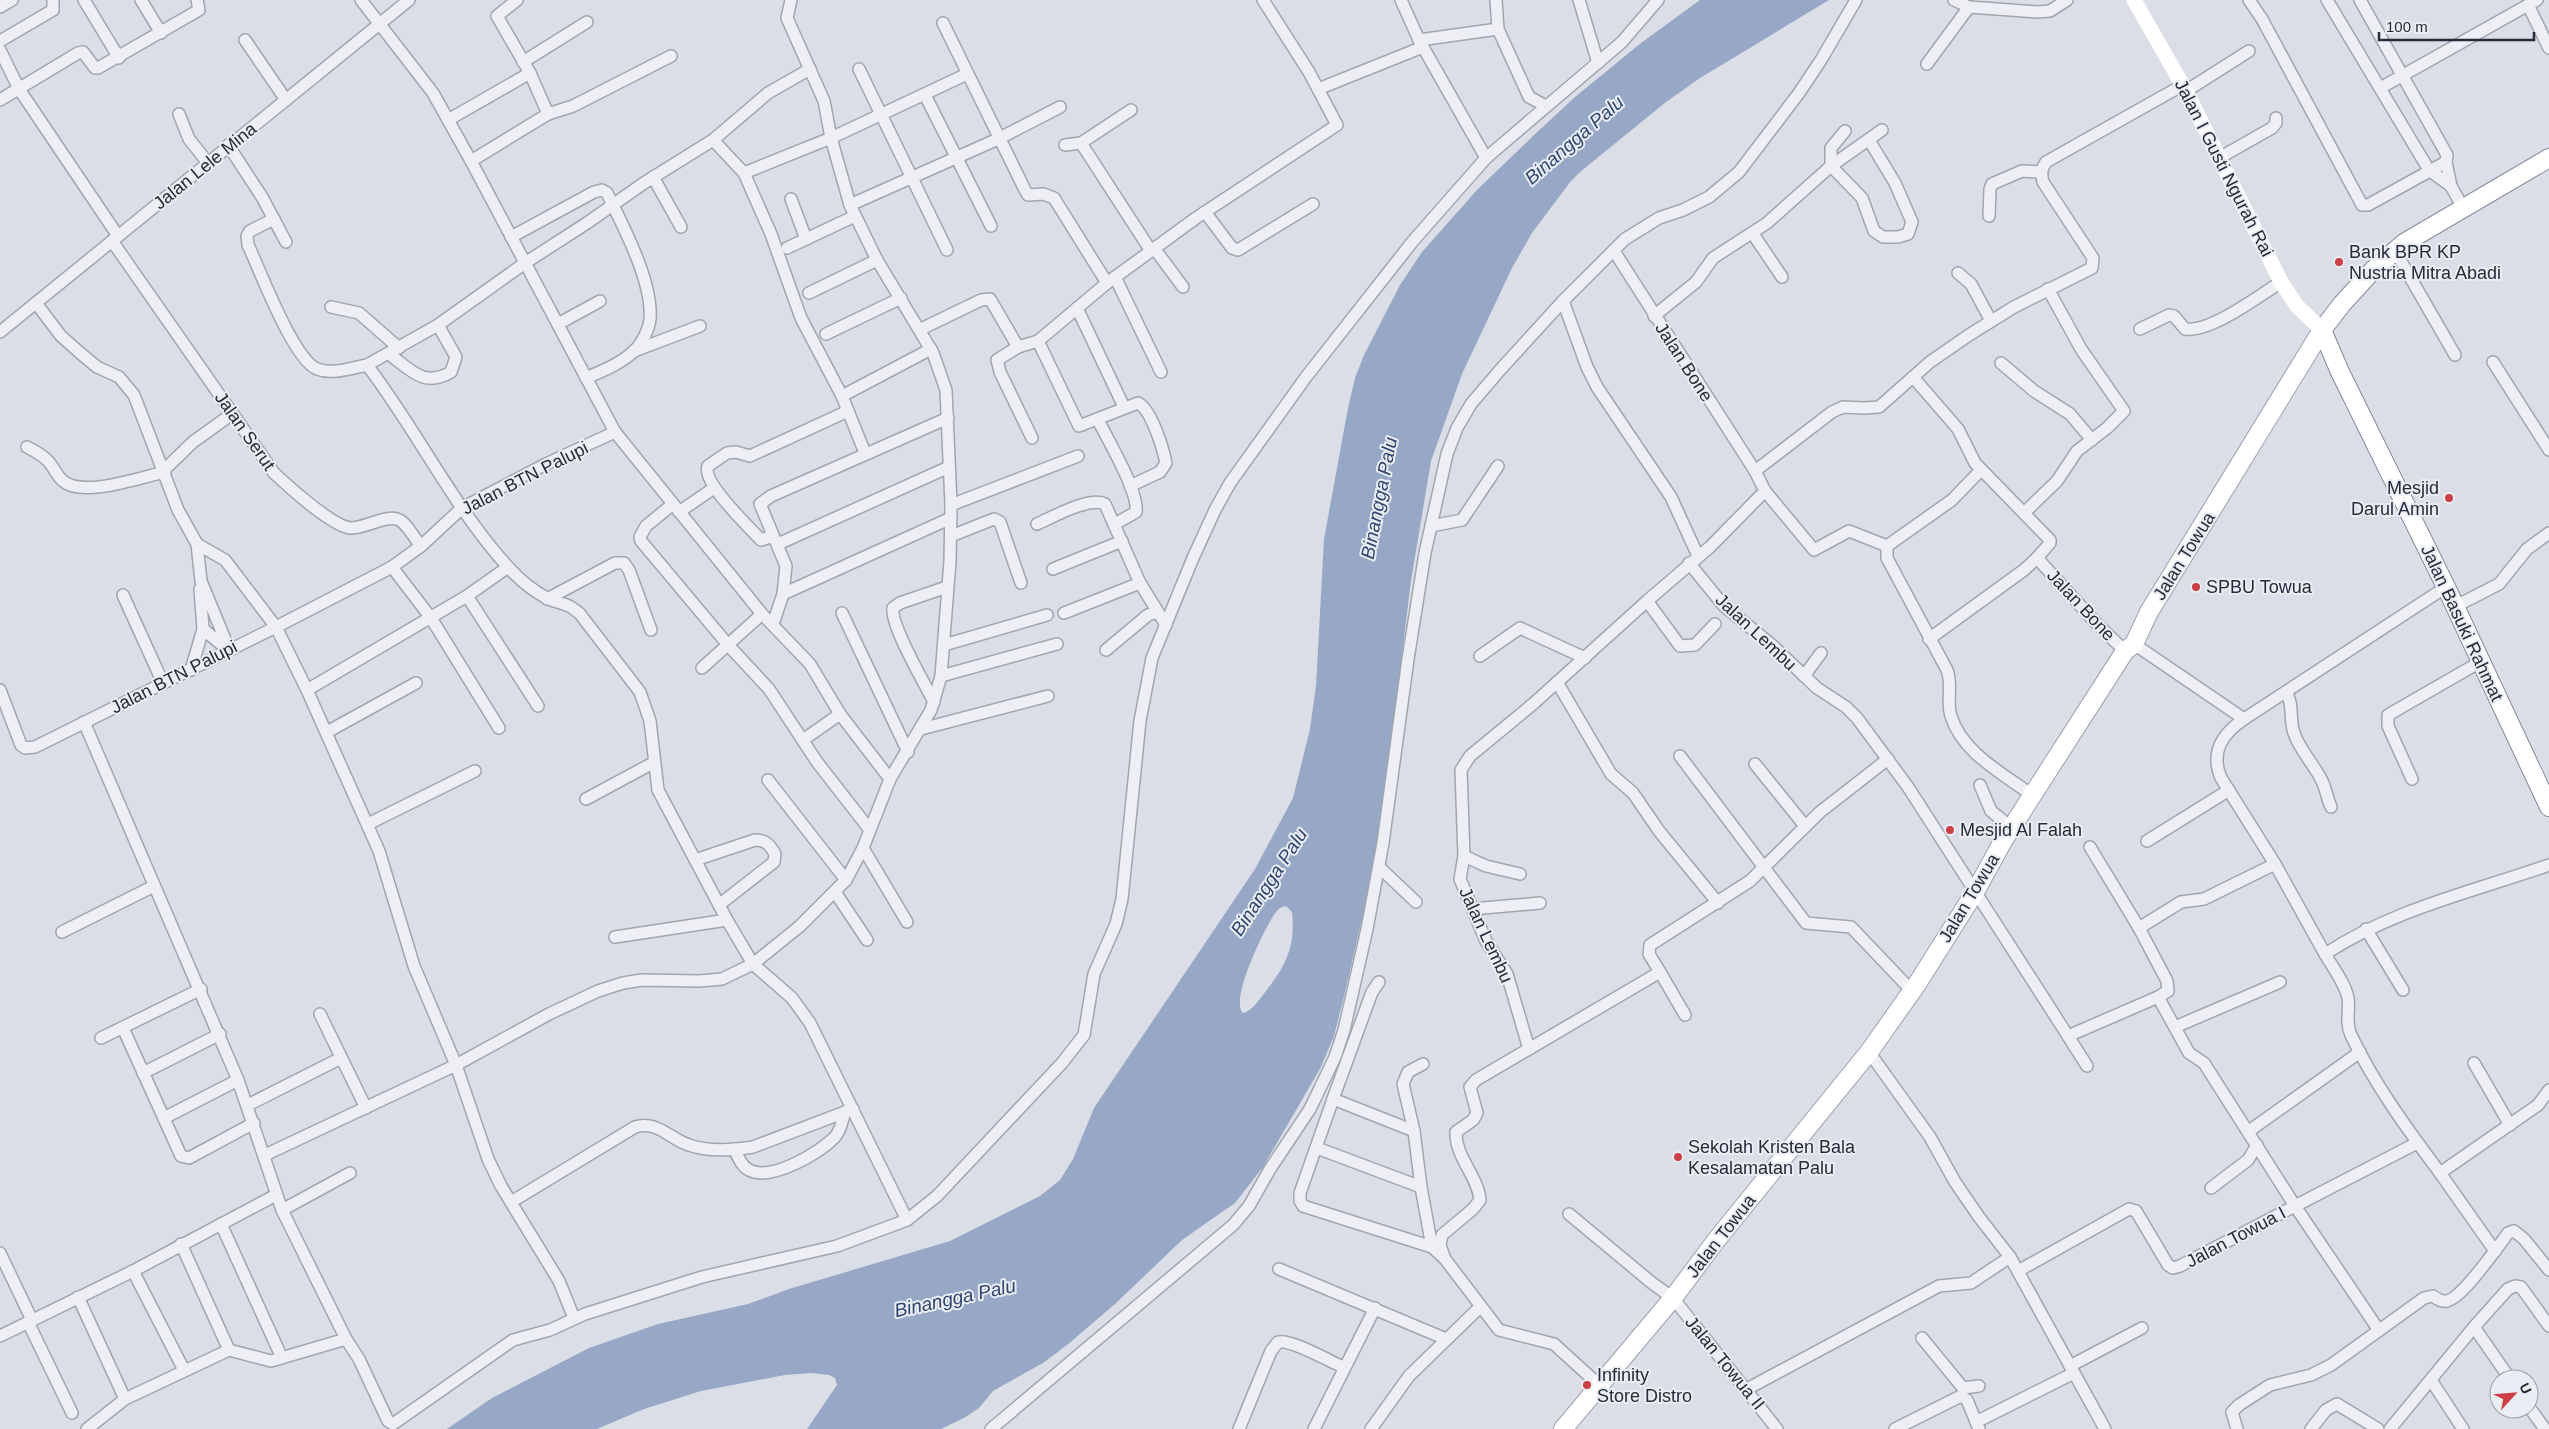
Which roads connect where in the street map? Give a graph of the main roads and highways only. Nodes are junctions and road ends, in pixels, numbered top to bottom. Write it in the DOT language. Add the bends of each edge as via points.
graph roads {
  1 [pos="2134,0"];
  2 [pos="2549,158"];
  3 [pos="2322,330"];
  4 [pos="2549,807"];
  5 [pos="1564,1429"];
  1 -- 3 [label="main road, Jalan I Gusti Ngurah Rai" via="2185,88 2281,282 2297,306"];
  2 -- 3 [label="main road, Jalan Towua" via="2394,251 2342,304"];
  3 -- 4 [label="main road, Jalan Basuki Rahmat"];
  3 -- 5 [label="main road, Jalan Towua" via="2130,648 2012,828 1912,991 1869,1052"];
}
